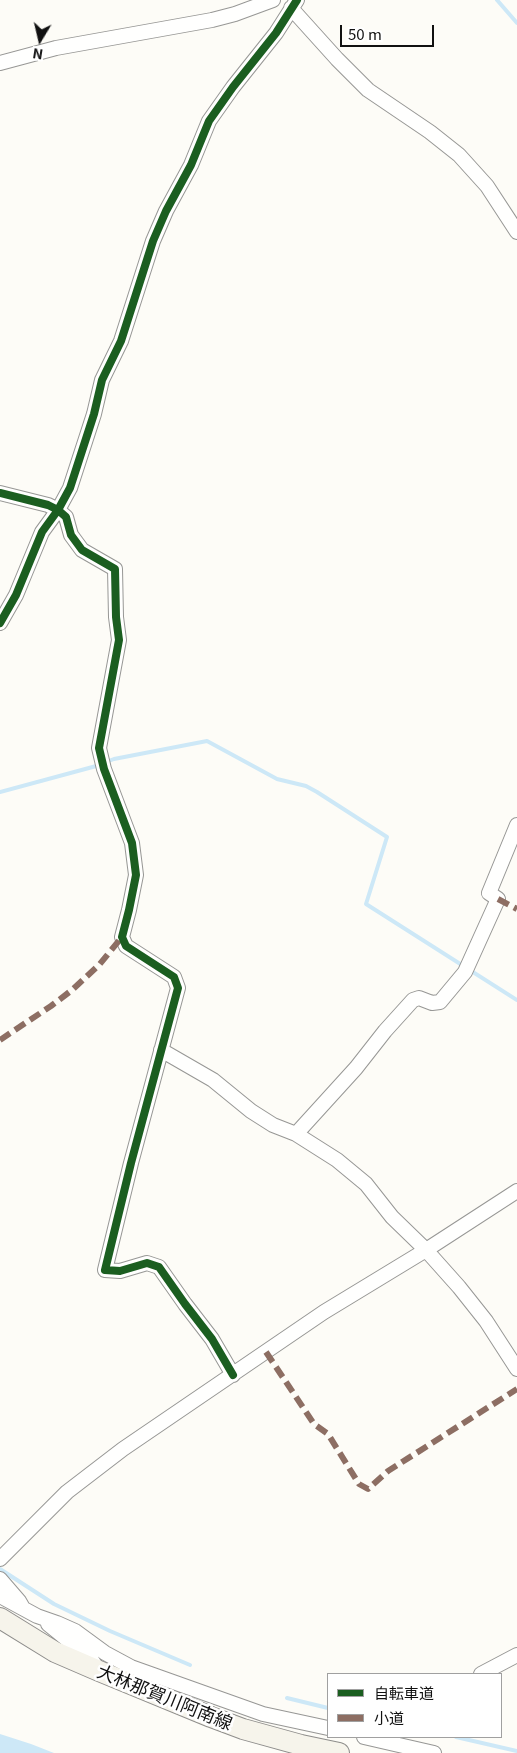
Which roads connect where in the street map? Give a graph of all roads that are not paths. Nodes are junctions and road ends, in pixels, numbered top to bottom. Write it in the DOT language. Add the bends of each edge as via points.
graph roads {
  1 [pos="273,0"];
  2 [pos="294,4"];
  3 [pos="0,63"];
  4 [pos="517,232"];
  5 [pos="0,493"];
  6 [pos="58,510"];
  7 [pos="0,623"];
  8 [pos="517,825"];
  9 [pos="161,1050"];
  10 [pos="296,1134"];
  11 [pos="517,1191"];
  12 [pos="426,1250"];
  13 [pos="517,1369"];
  14 [pos="233,1375"];
  15 [pos="0,1559"];
  16 [pos="0,1579"];
  17 [pos="0,1596"];
  18 [pos="24,1610"];
  19 [pos="37,1616"];
  20 [pos="0,1618"];
  21 [pos="517,1655"];
  22 [pos="99,1672"];
  23 [pos="483,1673"];
  24 [pos="327,1728"];
  25 [pos="368,1738"];
  26 [pos="339,1753"];
  27 [pos="434,1753"];
  1 -- 3 [label="street" via="212,20 73,44"];
  2 -- 4 [label="street" via="337,59 368,90 459,155 487,186"];
  2 -- 6 [label="street" via="209,121 191,165 166,211 121,341 102,380 70,488"];
  5 -- 6 [label="street"];
  6 -- 7 [label="street" via="42,532 16,595"];
  6 -- 9 [label="street" via="66,517 71,534 82,550 115,569 119,640 100,741 100,758 132,843 136,875 122,937 126,946 174,977 178,988"];
  8 -- 10 [label="street" via="489,894 498,899 465,972 440,1002 413,1000"];
  9 -- 10 [label="street" via="213,1080 251,1112"];
  9 -- 14 [label="street" via="105,1270 120,1271 147,1263 160,1267"];
  10 -- 12 [label="street" via="337,1160 366,1184 392,1217"];
  11 -- 12 [label="street"];
  12 -- 13 [label="street" via="486,1321"];
  12 -- 14 [label="street" via="324,1312"];
  14 -- 15 [label="street" via="122,1449 67,1492"];
  16 -- 18 [label="street"];
  17 -- 18 [label="street"];
  18 -- 19 [label="street"];
  19 -- 22 [label="street" via="91,1659"];
  19 -- 24 [label="street" via="57,1622 131,1667 263,1714"];
  20 -- 22 [label="main road, 大林那賀川阿南線" via="55,1652"];
  21 -- 23 [label="street"];
  22 -- 26 [label="main road, 大林那賀川阿南線" via="243,1729"];
  25 -- 27 [label="street"];
}
